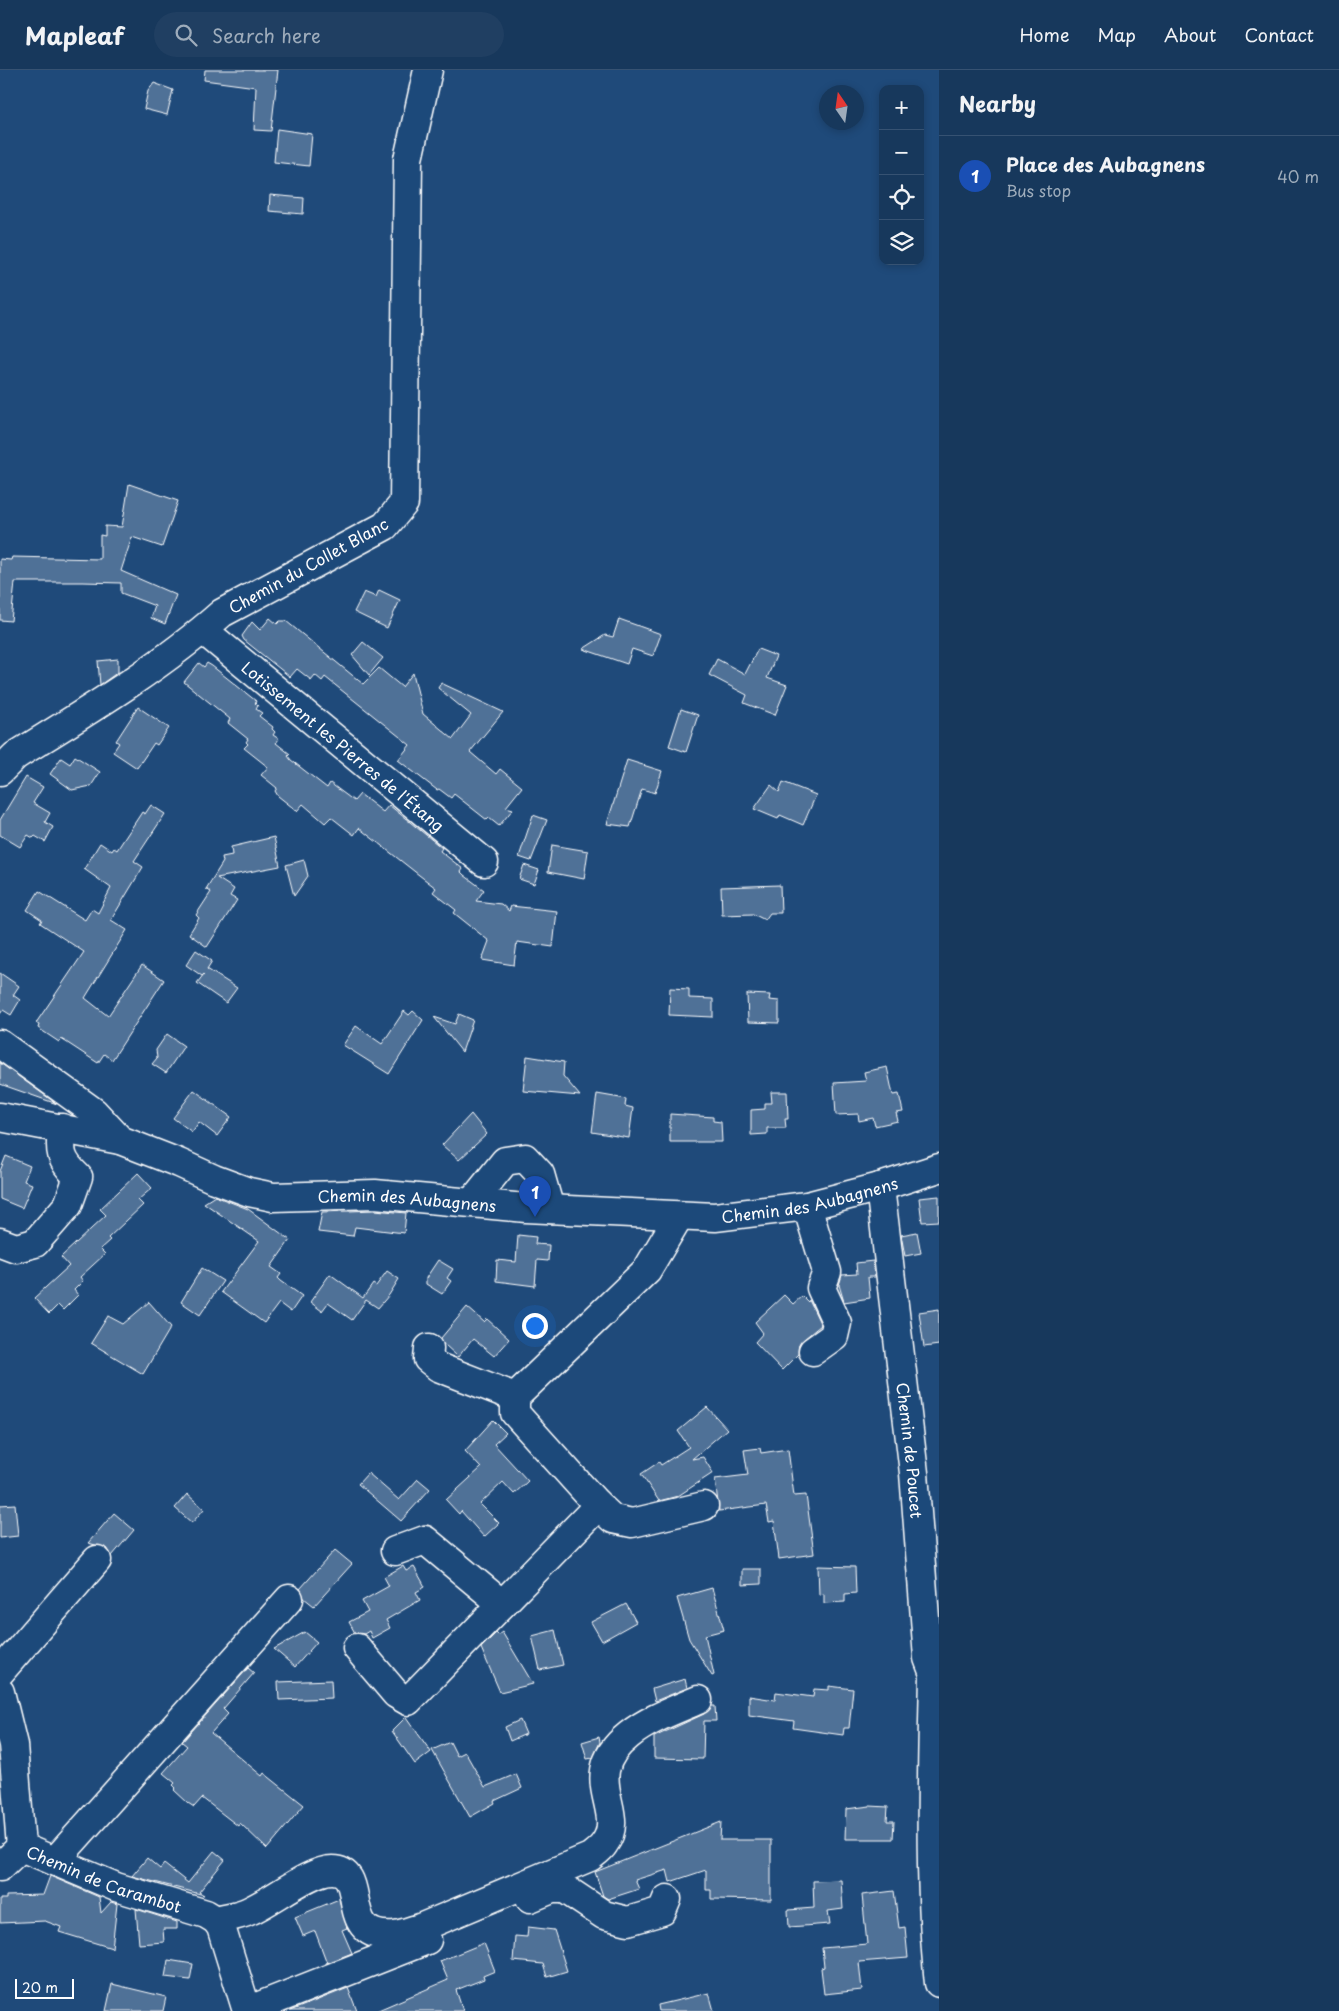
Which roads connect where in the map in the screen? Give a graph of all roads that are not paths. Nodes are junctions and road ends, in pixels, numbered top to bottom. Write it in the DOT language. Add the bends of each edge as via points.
graph roads {
  1 [pos="428,70"];
  2 [pos="203,630"];
  3 [pos="0,771"];
  4 [pos="484,862"];
  5 [pos="0,1044"];
  6 [pos="0,1117"];
  7 [pos="62,1128"];
  8 [pos="120,1140"];
  9 [pos="939,1168"];
  10 [pos="880,1188"];
  11 [pos="472,1202"];
  12 [pos="807,1206"];
  13 [pos="550,1209"];
  14 [pos="679,1216"];
  15 [pos="0,1242"];
  16 [pos="428,1348"];
  17 [pos="813,1351"];
  18 [pos="515,1397"];
  19 [pos="596,1503"];
  20 [pos="704,1506"];
  21 [pos="395,1551"];
  22 [pos="97,1560"];
  23 [pos="289,1599"];
  24 [pos="502,1604"];
  25 [pos="357,1648"];
  26 [pos="0,1672"];
  27 [pos="0,1692"];
  28 [pos="698,1700"];
  29 [pos="936,1829"];
  30 [pos="20,1847"];
  31 [pos="55,1862"];
  32 [pos="0,1867"];
  33 [pos="667,1898"];
  34 [pos="216,1920"];
  35 [pos="939,1984"];
  36 [pos="247,2011"];
  1 -- 2 [label="street, Chemin du Collet Blanc" via="408,159 404,503 385,526 222,613"];
  2 -- 3 [label="street, Chemin du Collet Blanc" via="15,756"];
  2 -- 4 [label="street, Lotissement les Pierres de l'Étang"];
  5 -- 8 [label="street" via="94,1112"];
  6 -- 7 [label="street, Chemin des Aubagnens"];
  7 -- 8 [label="street, Chemin des Aubagnens"];
  7 -- 15 [label="street" via="64,1164 78,1177 68,1205 35,1243 16,1248"];
  8 -- 11 [label="street, Chemin des Aubagnens" via="214,1179 273,1197 376,1194"];
  9 -- 10 [label="street, Chemin des Aubagnens"];
  10 -- 12 [label="street, Chemin des Aubagnens"];
  10 -- 29 [label="street, Chemin de Poucet" via="913,1464 928,1658 934,1674"];
  11 -- 13 [label="street, Chemin des Aubagnens"];
  11 -- 13 [label="street" via="505,1161 526,1158 540,1174"];
  12 -- 14 [label="street, Chemin des Aubagnens" via="714,1217"];
  12 -- 17 [label="street" via="827,1272 821,1288 837,1323 834,1336"];
  13 -- 14 [label="street, Chemin des Aubagnens"];
  14 -- 18 [label="street" via="647,1270"];
  16 -- 18 [label="street" via="428,1359 438,1367"];
  18 -- 19 [label="street" via="515,1414"];
  19 -- 20 [label="street" via="613,1519 632,1523"];
  19 -- 24 [label="street" via="590,1514"];
  21 -- 24 [label="street" via="425,1540"];
  22 -- 26 [label="street"];
  23 -- 31 [label="street"];
  24 -- 25 [label="street" via="408,1701 396,1694"];
  27 -- 30 [label="street, Chemin de Carambot" via="13,1745"];
  28 -- 34 [label="street" via="652,1721 629,1735 614,1750 604,1769 603,1780 611,1816 610,1830 605,1843 590,1857 420,1928 395,1935 369,1932 358,1921 351,1881 333,1870 318,1873 249,1912"];
  29 -- 35 [label="street, Chemin de Poucet" via="934,1937"];
  30 -- 31 [label="street, Chemin de Carambot"];
  30 -- 32 [label="street"];
  31 -- 34 [label="street, Chemin de Carambot" via="116,1887 206,1914"];
  33 -- 36 [label="street" via="662,1911 628,1921 604,1916 565,1889 552,1889"];
  34 -- 36 [label="street"];
}
